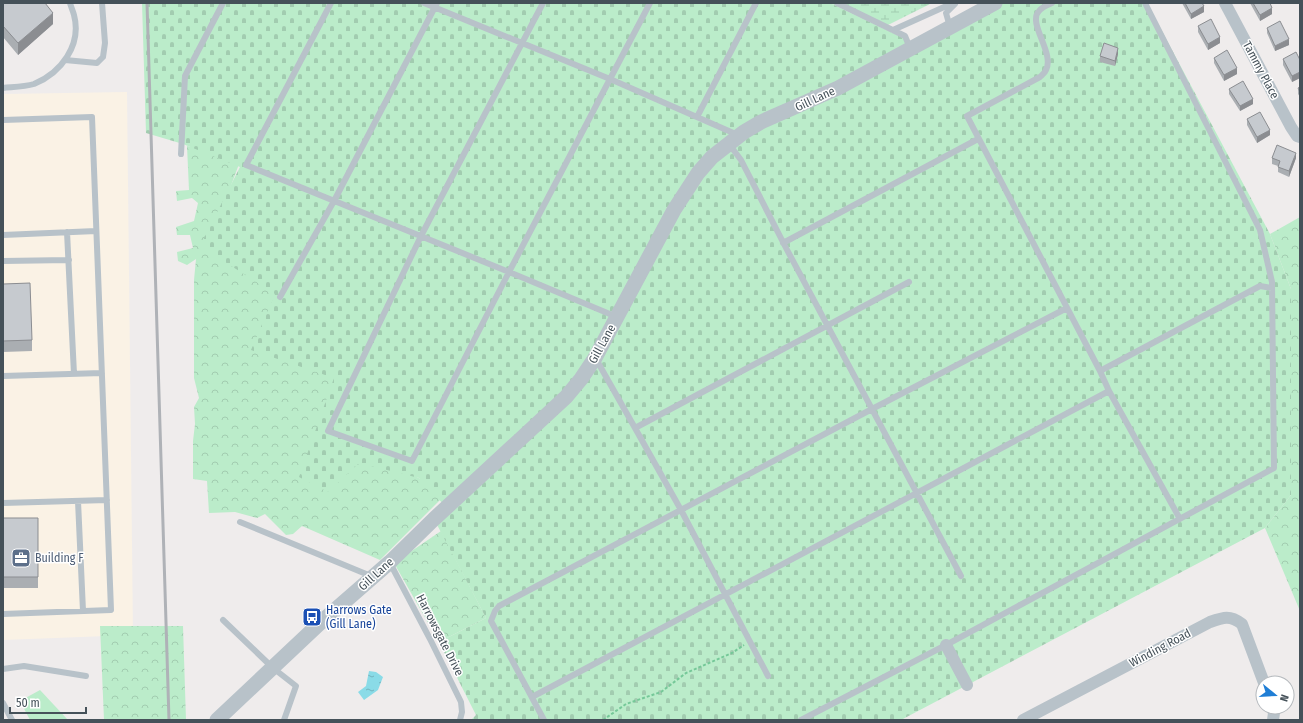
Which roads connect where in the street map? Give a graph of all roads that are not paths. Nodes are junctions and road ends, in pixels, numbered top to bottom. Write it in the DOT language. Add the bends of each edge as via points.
graph roads {
  1 [pos="102,3"];
  2 [pos="223,3"];
  3 [pos="331,3"];
  4 [pos="424,3"];
  5 [pos="543,3"];
  6 [pos="650,3"];
  7 [pos="756,3"];
  8 [pos="837,3"];
  9 [pos="954,3"];
  10 [pos="995,3"];
  11 [pos="1052,3"];
  12 [pos="1145,3"];
  13 [pos="1226,3"];
  14 [pos="71,4"];
  15 [pos="436,5"];
  16 [pos="950,28"];
  17 [pos="893,30"];
  18 [pos="522,43"];
  19 [pos="910,49"];
  20 [pos="65,60"];
  21 [pos="610,79"];
  22 [pos="3,88"];
  23 [pos="698,117"];
  24 [pos="3,120"];
  25 [pos="1298,137"];
  26 [pos="733,139"];
  27 [pos="978,140"];
  28 [pos="180,154"];
  29 [pos="334,201"];
  30 [pos="96,231"];
  31 [pos="67,232"];
  32 [pos="3,235"];
  33 [pos="421,236"];
  34 [pos="783,243"];
  35 [pos="69,260"];
  36 [pos="3,261"];
  37 [pos="509,272"];
  38 [pos="909,282"];
  39 [pos="1272,288"];
  40 [pos="280,297"];
  41 [pos="1067,308"];
  42 [pos="617,317"];
  43 [pos="827,325"];
  44 [pos="595,358"];
  45 [pos="1100,371"];
  46 [pos="102,373"];
  47 [pos="74,374"];
  48 [pos="3,376"];
  49 [pos="1109,391"];
  50 [pos="872,409"];
  51 [pos="635,428"];
  52 [pos="917,494"];
  53 [pos="107,500"];
  54 [pos="78,501"];
  55 [pos="3,503"];
  56 [pos="680,510"];
  57 [pos="1180,519"];
  58 [pos="240,522"];
  59 [pos="390,562"];
  60 [pos="961,576"];
  61 [pos="373,577"];
  62 [pos="726,595"];
  63 [pos="82,611"];
  64 [pos="3,614"];
  65 [pos="223,620"];
  66 [pos="946,645"];
  67 [pos="273,668"];
  68 [pos="3,669"];
  69 [pos="1261,675"];
  70 [pos="86,676"];
  71 [pos="768,676"];
  72 [pos="967,685"];
  73 [pos="532,697"];
  74 [pos="3,703"];
  75 [pos="12,720"];
  76 [pos="217,720"];
  77 [pos="284,720"];
  78 [pos="460,720"];
  79 [pos="544,720"];
  80 [pos="801,720"];
  81 [pos="1024,720"];
  1 -- 20 [label="lane" via="105,43 103,56 96,63"];
  2 -- 28 [label="lane" via="185,76"];
  3 -- 29 [label="lane" via="246,165"];
  4 -- 15 [label="lane"];
  5 -- 18 [label="lane"];
  6 -- 21 [label="lane"];
  7 -- 23 [label="lane"];
  8 -- 17 [label="lane"];
  9 -- 16 [label="lane" via="946,13"];
  9 -- 17 [label="lane"];
  10 -- 16 [label="street, Gill Lane"];
  11 -- 27 [label="lane" via="1038,11 1036,16 1047,54 1046,72 1040,78 967,116"];
  12 -- 39 [label="lane" via="1260,230"];
  13 -- 25 [label="street, Tammy Place"];
  14 -- 20 [label="lane" via="76,30 73,46"];
  15 -- 18 [label="lane"];
  15 -- 29 [label="lane"];
  16 -- 19 [label="street, Gill Lane"];
  17 -- 19 [label="lane" via="905,36"];
  18 -- 21 [label="lane"];
  18 -- 33 [label="lane"];
  19 -- 26 [label="street, Gill Lane" via="838,88 761,122"];
  20 -- 22 [label="lane" via="57,70 33,84"];
  21 -- 23 [label="lane"];
  21 -- 37 [label="lane"];
  23 -- 26 [label="lane"];
  24 -- 30 [label="lane" via="92,117"];
  26 -- 34 [label="lane"];
  26 -- 42 [label="street, Gill Lane" via="712,157 686,191"];
  27 -- 34 [label="lane"];
  27 -- 41 [label="lane"];
  29 -- 33 [label="lane"];
  29 -- 40 [label="lane"];
  30 -- 31 [label="lane"];
  30 -- 46 [label="lane"];
  31 -- 32 [label="lane"];
  31 -- 35 [label="lane"];
  33 -- 37 [label="lane"];
  33 -- 37 [label="lane" via="328,431 412,461"];
  34 -- 43 [label="lane"];
  35 -- 36 [label="lane"];
  35 -- 47 [label="lane"];
  37 -- 42 [label="lane"];
  38 -- 43 [label="lane"];
  39 -- 45 [label="lane" via="1260,286"];
  39 -- 57 [label="lane" via="1274,468"];
  41 -- 45 [label="lane"];
  41 -- 50 [label="lane"];
  42 -- 44 [label="street, Gill Lane"];
  43 -- 50 [label="lane"];
  43 -- 51 [label="lane"];
  44 -- 51 [label="lane"];
  44 -- 59 [label="street, Gill Lane" via="566,397"];
  45 -- 49 [label="lane"];
  46 -- 47 [label="lane"];
  46 -- 53 [label="lane"];
  47 -- 48 [label="lane"];
  49 -- 52 [label="lane"];
  49 -- 57 [label="lane"];
  50 -- 52 [label="lane"];
  50 -- 56 [label="lane"];
  51 -- 56 [label="lane"];
  52 -- 60 [label="lane"];
  52 -- 62 [label="lane"];
  53 -- 54 [label="lane"];
  53 -- 63 [label="lane" via="111,610"];
  54 -- 55 [label="lane"];
  54 -- 63 [label="lane"];
  56 -- 62 [label="lane"];
  56 -- 73 [label="lane" via="499,606 495,611 491,621"];
  57 -- 66 [label="lane"];
  58 -- 61 [label="lane"];
  59 -- 61 [label="street, Gill Lane"];
  59 -- 78 [label="lane, Harrowsgate Drive" via="461,702"];
  61 -- 67 [label="street, Gill Lane"];
  62 -- 71 [label="lane"];
  62 -- 73 [label="lane"];
  63 -- 64 [label="lane"];
  65 -- 67 [label="lane"];
  66 -- 72 [label="street"];
  66 -- 80 [label="lane"];
  67 -- 76 [label="street, Gill Lane"];
  67 -- 77 [label="lane" via="296,686"];
  68 -- 70 [label="lane" via="24,666"];
  69 -- 81 [label="street, Winding Road" via="1242,624 1234,618 1223,617"];
  73 -- 79 [label="lane"];
  74 -- 75 [label="lane"];
}
